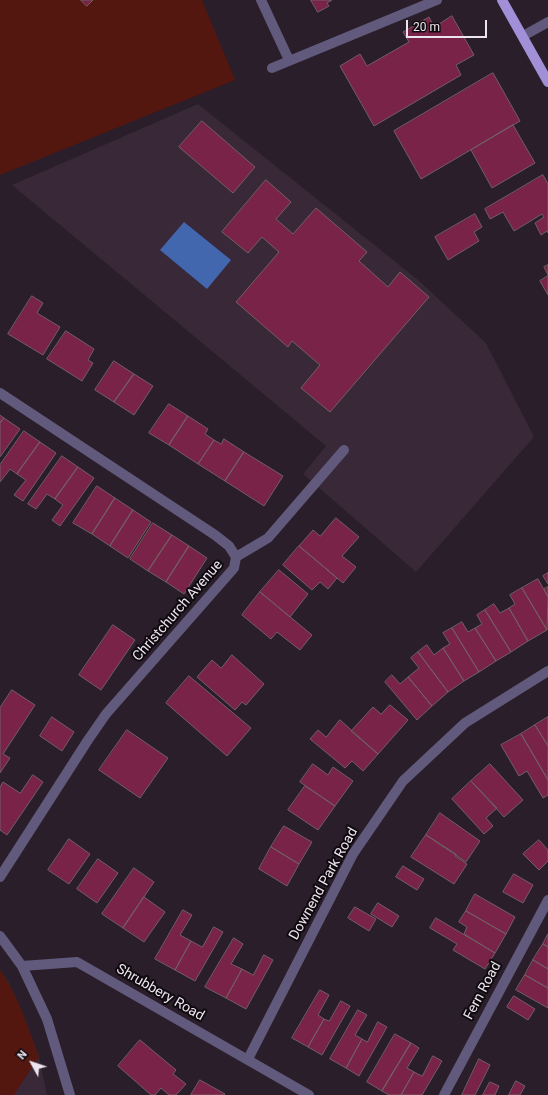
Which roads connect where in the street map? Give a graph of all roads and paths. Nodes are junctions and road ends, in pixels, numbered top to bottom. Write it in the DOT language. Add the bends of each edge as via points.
graph roads {
  1 [pos="261,0"];
  2 [pos="437,0"];
  3 [pos="502,0"];
  4 [pos="548,22"];
  5 [pos="522,36"];
  6 [pos="289,60"];
  7 [pos="272,68"];
  8 [pos="548,82"];
  9 [pos="0,393"];
  10 [pos="344,450"];
  11 [pos="236,557"];
  12 [pos="548,671"];
  13 [pos="0,878"];
  14 [pos="548,900"];
  15 [pos="0,936"];
  16 [pos="22,966"];
  17 [pos="248,1059"];
  18 [pos="70,1095"];
  19 [pos="309,1095"];
  20 [pos="444,1095"];
  1 -- 6 [label="street"];
  2 -- 6 [label="street"];
  3 -- 5 [label="main road"];
  4 -- 5 [label="street"];
  5 -- 8 [label="main road"];
  6 -- 7 [label="street"];
  9 -- 11 [label="street, Christchurch Avenue" via="215,534 229,546"];
  10 -- 11 [label="street" via="268,538"];
  11 -- 13 [label="street, Christchurch Avenue" via="234,568 106,714"];
  12 -- 17 [label="street, Downend Park Road" via="465,724 403,781 353,854"];
  14 -- 20 [label="street, Fern Road"];
  15 -- 16 [label="street"];
  16 -- 17 [label="street, Shrubbery Road" via="77,962"];
  16 -- 18 [label="street" via="47,1019"];
  17 -- 19 [label="street, Shrubbery Road"];
}
